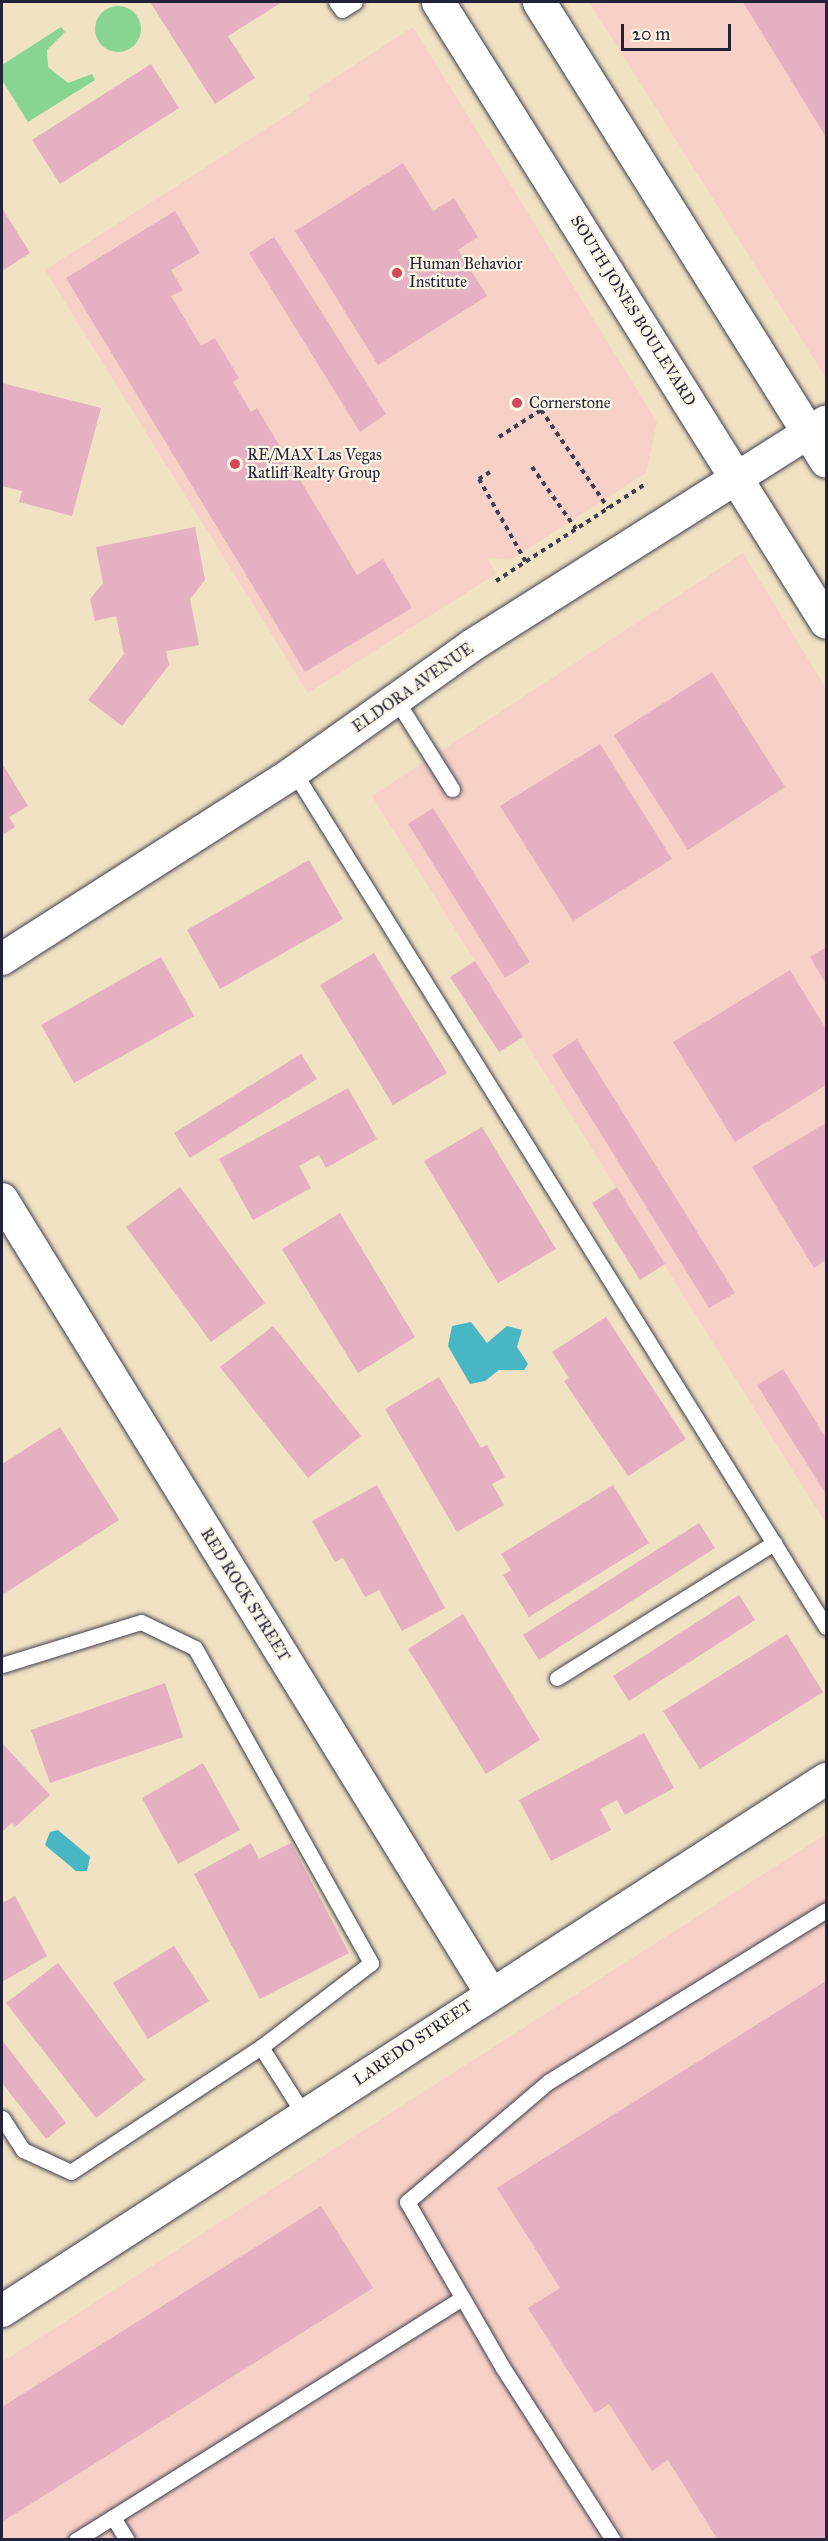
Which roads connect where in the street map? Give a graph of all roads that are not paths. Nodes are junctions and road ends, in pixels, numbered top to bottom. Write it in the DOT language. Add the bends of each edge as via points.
graph roads {
  1 [pos="336,2"];
  2 [pos="355,2"];
  3 [pos="438,2"];
  4 [pos="539,2"];
  5 [pos="818,428"];
  6 [pos="826,461"];
  7 [pos="738,476"];
  8 [pos="826,622"];
  9 [pos="397,701"];
  10 [pos="294,772"];
  11 [pos="452,789"];
  12 [pos="2,959"];
  13 [pos="2,1199"];
  14 [pos="774,1542"];
  15 [pos="826,1627"];
  16 [pos="2,1665"];
  17 [pos="556,1678"];
  18 [pos="826,1779"];
  19 [pos="826,1910"];
  20 [pos="489,1992"];
  21 [pos="261,2047"];
  22 [pos="305,2116"];
  23 [pos="2,2118"];
  24 [pos="462,2298"];
  25 [pos="2,2311"];
  26 [pos="113,2517"];
  27 [pos="76,2540"];
  28 [pos="127,2540"];
  29 [pos="613,2540"];
  1 -- 2 [label="lane" via="342,10"];
  3 -- 7 [label="main road, SOUTH JONES BOULEVARD"];
  4 -- 5 [label="main road"];
  5 -- 6 [label="main road"];
  5 -- 7 [label="street, ELDORA AVENUE"];
  7 -- 8 [label="main road, SOUTH JONES BOULEVARD"];
  7 -- 9 [label="street, ELDORA AVENUE" via="471,646"];
  9 -- 10 [label="street, ELDORA AVENUE"];
  9 -- 11 [label="lane"];
  10 -- 12 [label="street, ELDORA AVENUE"];
  10 -- 14 [label="lane"];
  13 -- 20 [label="street, RED ROCK STREET"];
  14 -- 15 [label="lane"];
  14 -- 17 [label="lane"];
  16 -- 21 [label="lane" via="141,1622 195,1648 371,1963"];
  18 -- 20 [label="street, LAREDO STREET"];
  19 -- 24 [label="lane" via="548,2082 407,2202"];
  20 -- 22 [label="street, LAREDO STREET"];
  21 -- 22 [label="lane"];
  21 -- 23 [label="lane" via="71,2172 23,2150"];
  22 -- 25 [label="street, LAREDO STREET"];
  24 -- 26 [label="lane"];
  24 -- 29 [label="lane"];
  26 -- 27 [label="lane"];
  26 -- 28 [label="lane"];
}
